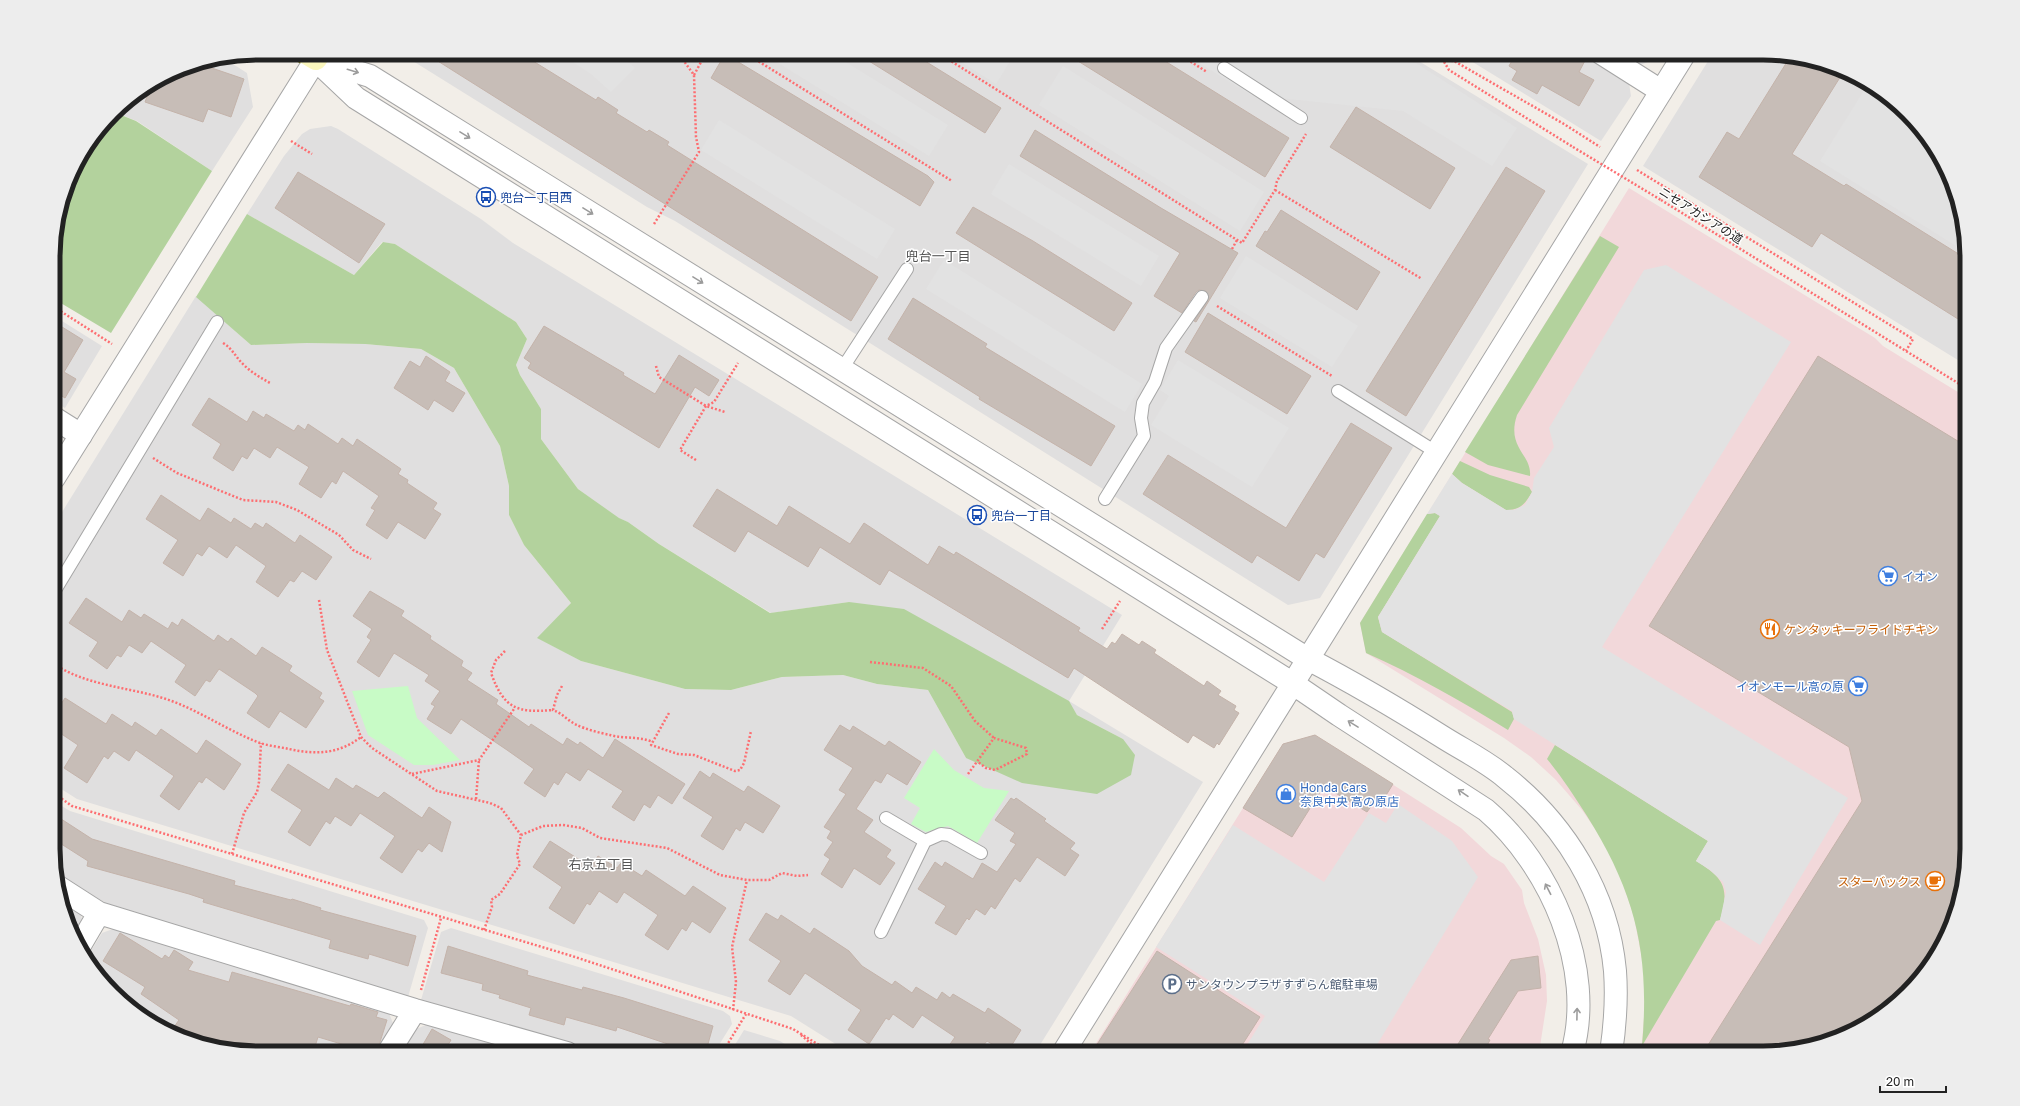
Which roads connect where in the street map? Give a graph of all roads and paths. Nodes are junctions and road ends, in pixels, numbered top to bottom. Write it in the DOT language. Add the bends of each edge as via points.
graph roads {
  1 [pos="311,60"];
  2 [pos="319,60"];
  3 [pos="327,60"];
  4 [pos="683,60"];
  5 [pos="702,60"];
  6 [pos="756,60"];
  7 [pos="949,60"];
  8 [pos="1188,60"];
  9 [pos="1443,60"];
  10 [pos="1612,60"];
  11 [pos="1681,60"];
  12 [pos="1224,68"];
  13 [pos="1209,73"];
  14 [pos="694,75"];
  15 [pos="1661,92"];
  16 [pos="1300,124"];
  17 [pos="289,140"];
  18 [pos="1603,149"];
  19 [pos="312,154"];
  20 [pos="1635,168"];
  21 [pos="952,181"];
  22 [pos="1275,190"];
  23 [pos="654,224"];
  24 [pos="1237,240"];
  25 [pos="1232,249"];
  26 [pos="907,269"];
  27 [pos="1422,279"];
  28 [pos="1202,297"];
  29 [pos="60,311"];
  30 [pos="217,322"];
  31 [pos="209,334"];
  32 [pos="112,344"];
  33 [pos="1906,351"];
  34 [pos="738,363"];
  35 [pos="656,366"];
  36 [pos="842,369"];
  37 [pos="1334,378"];
  38 [pos="270,383"];
  39 [pos="1960,384"];
  40 [pos="1338,391"];
  41 [pos="706,406"];
  42 [pos="725,412"];
  43 [pos="60,422"];
  44 [pos="81,435"];
  45 [pos="139,450"];
  46 [pos="1436,452"];
  47 [pos="696,460"];
  48 [pos="60,468"];
  49 [pos="1105,499"];
  50 [pos="371,559"];
  51 [pos="60,582"];
  52 [pos="318,600"];
  53 [pos="1120,601"];
  54 [pos="1102,629"];
  55 [pos="505,651"];
  56 [pos="1308,659"];
  57 [pos="870,662"];
  58 [pos="60,667"];
  59 [pos="1292,683"];
  60 [pos="562,686"];
  61 [pos="514,709"];
  62 [pos="553,710"];
  63 [pos="669,713"];
  64 [pos="752,731"];
  65 [pos="361,737"];
  66 [pos="994,738"];
  67 [pos="653,742"];
  68 [pos="261,743"];
  69 [pos="479,760"];
  70 [pos="978,762"];
  71 [pos="411,774"];
  72 [pos="968,774"];
  73 [pos="60,798"];
  74 [pos="476,799"];
  75 [pos="886,818"];
  76 [pos="521,835"];
  77 [pos="925,841"];
  78 [pos="981,853"];
  79 [pos="232,854"];
  80 [pos="808,875"];
  81 [pos="747,880"];
  82 [pos="65,891"];
  83 [pos="99,913"];
  84 [pos="441,918"];
  85 [pos="484,930"];
  86 [pos="881,932"];
  87 [pos="83,941"];
  88 [pos="416,1010"];
  89 [pos="733,1010"];
  90 [pos="746,1014"];
  91 [pos="793,1029"];
  92 [pos="393,1046"];
  93 [pos="540,1046"];
  94 [pos="726,1046"];
  95 [pos="814,1046"];
  96 [pos="821,1046"];
  97 [pos="1067,1046"];
  98 [pos="1573,1046"];
  99 [pos="1612,1046"];
  1 -- 44 [label="street"];
  2 -- 59 [label="street" via="356,98"];
  3 -- 36 [label="street, one-way" via="370,76"];
  4 -- 14 [label="path"];
  5 -- 14 [label="path"];
  6 -- 21 [label="path"];
  7 -- 24 [label="path"];
  8 -- 13 [label="path"];
  9 -- 18 [label="path" via="1454,61"];
  9 -- 33 [label="path, ニセアカシアの道, bridge" via="1449,70"];
  10 -- 15 [label="street"];
  11 -- 15 [label="street"];
  12 -- 16 [label="lane"];
  14 -- 23 [label="path" via="696,137 699,152"];
  15 -- 46 [label="street"];
  16 -- 22 [label="path" via="1306,134 1277,181"];
  17 -- 19 [label="path"];
  20 -- 33 [label="path" via="1913,340"];
  22 -- 24 [label="path" via="1242,243"];
  22 -- 27 [label="path"];
  24 -- 25 [label="path"];
  26 -- 36 [label="lane"];
  28 -- 37 [label="path"];
  28 -- 49 [label="lane" via="1166,348 1155,382 1143,403 1141,418 1144,436"];
  29 -- 32 [label="path"];
  30 -- 31 [label="lane"];
  31 -- 38 [label="path" via="231,348 243,365"];
  31 -- 45 [label="lane"];
  33 -- 39 [label="path, ニセアカシアの道"];
  34 -- 41 [label="path" via="714,402"];
  35 -- 41 [label="path" via="659,377"];
  36 -- 56 [label="street"];
  40 -- 46 [label="lane"];
  41 -- 42 [label="path"];
  41 -- 47 [label="path" via="680,450"];
  43 -- 44 [label="street"];
  44 -- 48 [label="street"];
  45 -- 50 [label="path" via="177,473 243,500 276,502 297,510 339,535 353,550"];
  45 -- 51 [label="lane"];
  46 -- 56 [label="street"];
  52 -- 65 [label="path" via="327,650"];
  53 -- 54 [label="path"];
  55 -- 61 [label="path" via="496,660 491,672 508,704"];
  56 -- 59 [label="street"];
  56 -- 99 [label="street" via="1358,684 1492,767 1537,804 1560,832 1588,879 1603,911 1608,931 1616,992"];
  57 -- 66 [label="path" via="923,668 951,686 975,721"];
  58 -- 68 [label="path" via="74,675 109,686 167,699"];
  59 -- 97 [label="street"];
  98 -- 59 [label="street, one-way" via="1577,999 1571,949 1557,908 1528,854 1505,826 1486,810"];
  60 -- 62 [label="path"];
  61 -- 62 [label="path" via="532,712"];
  61 -- 69 [label="path"];
  62 -- 67 [label="path" via="578,726"];
  63 -- 67 [label="path"];
  64 -- 67 [label="path" via="744,763 740,770 735,771 694,755 678,754 651,744"];
  65 -- 68 [label="path" via="350,745 326,753 308,753"];
  65 -- 71 [label="path" via="372,748"];
  66 -- 70 [label="path"];
  66 -- 70 [label="path" via="1026,748 1027,754 995,770 986,768"];
  68 -- 79 [label="path" via="257,792 244,812"];
  69 -- 71 [label="path"];
  69 -- 74 [label="path"];
  70 -- 72 [label="path"];
  71 -- 74 [label="path" via="437,791"];
  73 -- 79 [label="path" via="72,806"];
  74 -- 76 [label="path" via="501,808"];
  75 -- 77 [label="lane"];
  76 -- 81 [label="path" via="543,826 563,825 582,828 600,838 667,848 720,875"];
  76 -- 85 [label="path" via="517,855 520,864 500,894 491,900 492,907"];
  77 -- 78 [label="lane" via="941,834 949,835"];
  77 -- 86 [label="lane"];
  79 -- 84 [label="path"];
  80 -- 81 [label="path" via="782,873 769,880"];
  81 -- 89 [label="path" via="732,947 736,982"];
  82 -- 83 [label="street"];
  83 -- 87 [label="street"];
  83 -- 88 [label="street"];
  84 -- 85 [label="path"];
  84 -- 88 [label="path"];
  85 -- 89 [label="path" via="572,956"];
  88 -- 92 [label="street"];
  88 -- 93 [label="street"];
  89 -- 90 [label="path"];
  90 -- 91 [label="path"];
  90 -- 94 [label="path"];
  91 -- 95 [label="path"];
  91 -- 96 [label="path"];
}
